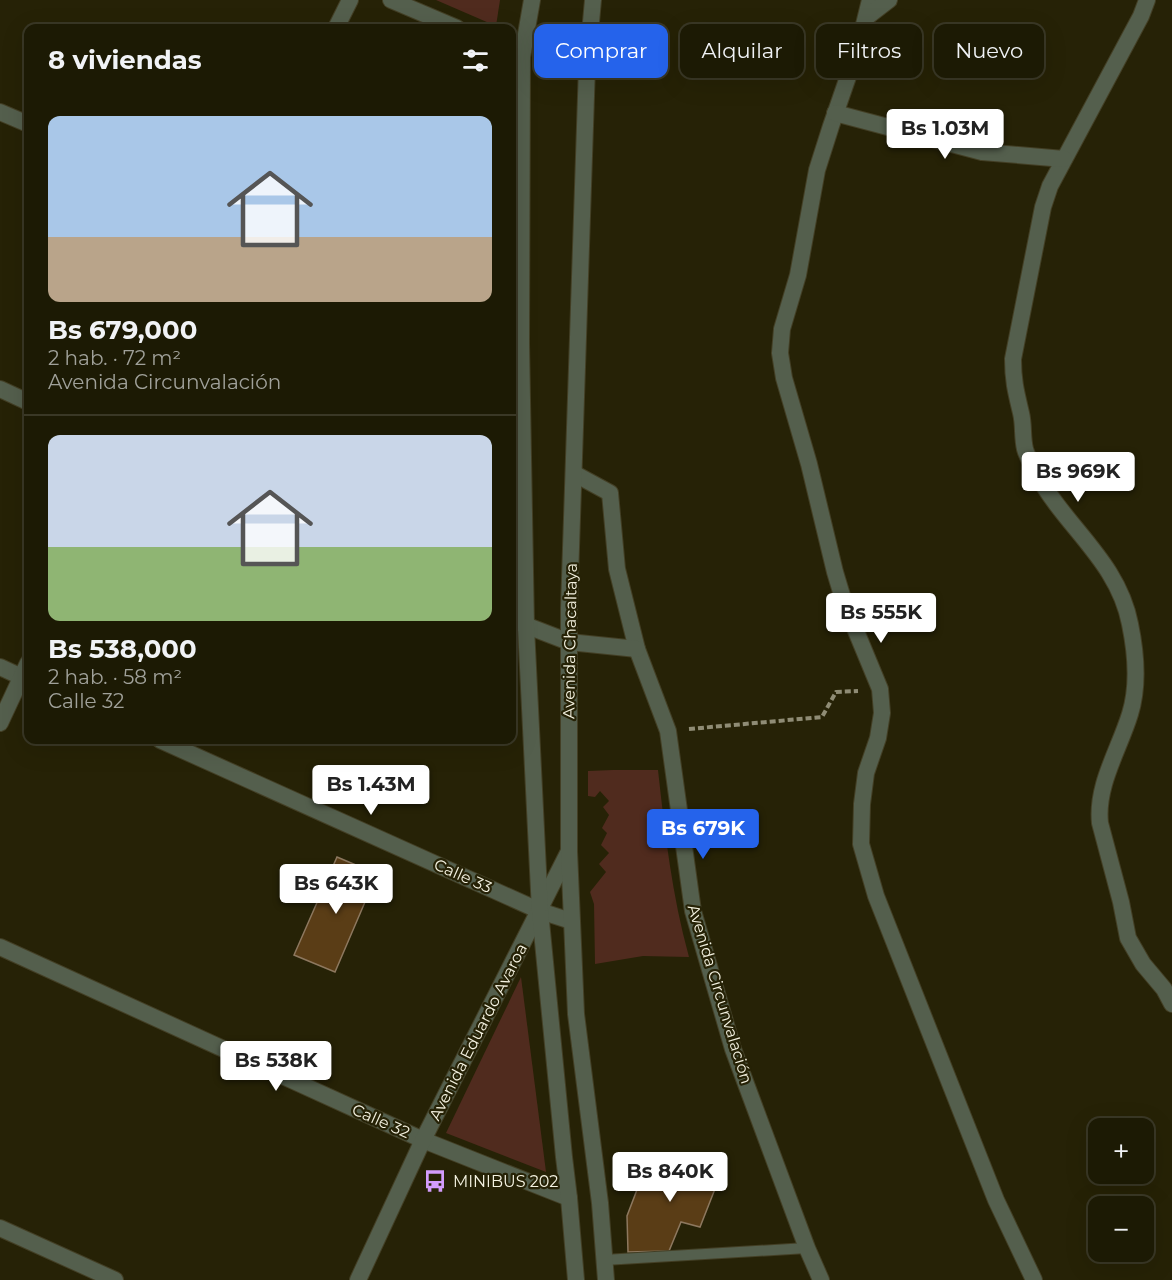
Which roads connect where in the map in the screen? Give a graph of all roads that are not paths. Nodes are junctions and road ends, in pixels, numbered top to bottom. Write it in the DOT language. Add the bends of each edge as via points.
graph roads {
  1 [pos="350,0"];
  2 [pos="391,0"];
  3 [pos="532,0"];
  4 [pos="593,0"];
  5 [pos="870,0"];
  6 [pos="889,0"];
  7 [pos="1147,0"];
  8 [pos="867,17"];
  9 [pos="338,24"];
  10 [pos="448,24"];
  11 [pos="517,55"];
  12 [pos="0,112"];
  13 [pos="835,113"];
  14 [pos="24,122"];
  15 [pos="1064,159"];
  16 [pos="516,340"];
  17 [pos="0,389"];
  18 [pos="24,400"];
  19 [pos="575,474"];
  20 [pos="519,623"];
  21 [pos="568,642"];
  22 [pos="637,649"];
  23 [pos="0,667"];
  24 [pos="24,673"];
  25 [pos="24,677"];
  26 [pos="0,723"];
  27 [pos="169,744"];
  28 [pos="569,851"];
  29 [pos="540,911"];
  30 [pos="571,921"];
  31 [pos="0,947"];
  32 [pos="1172,1004"];
  33 [pos="423,1140"];
  34 [pos="569,1198"];
  35 [pos="0,1228"];
  36 [pos="807,1248"];
  37 [pos="604,1260"];
  38 [pos="115,1280"];
  39 [pos="358,1280"];
  40 [pos="576,1280"];
  41 [pos="606,1280"];
  42 [pos="821,1280"];
  43 [pos="1034,1280"];
  1 -- 9 [label="street"];
  2 -- 10 [label="street"];
  3 -- 11 [label="street"];
  4 -- 19 [label="street, Avenida Chacaltaya" via="587,66"];
  5 -- 8 [label="street"];
  6 -- 8 [label="street"];
  7 -- 15 [label="street"];
  8 -- 13 [label="street"];
  11 -- 16 [label="street"];
  12 -- 14 [label="street"];
  13 -- 15 [label="street" via="982,152"];
  13 -- 43 [label="street" via="818,171 780,353 835,572 880,689 882,713 866,773 861,844 876,896 996,1200"];
  15 -- 32 [label="street" via="1043,207 1013,359 1013,383 1025,451 1038,476 1120,590 1130,622 1136,676 1134,697 1101,796 1100,823 1128,938"];
  16 -- 20 [label="street"];
  17 -- 18 [label="street"];
  19 -- 21 [label="street, Avenida Chacaltaya"];
  19 -- 22 [label="street, Avenida Circunvalación" via="610,493 617,569"];
  20 -- 21 [label="street"];
  20 -- 29 [label="street"];
  21 -- 22 [label="street"];
  21 -- 28 [label="street, Avenida Chacaltaya"];
  22 -- 36 [label="street, Avenida Circunvalación" via="668,731 693,911 733,1049"];
  23 -- 24 [label="street"];
  25 -- 26 [label="street"];
  27 -- 29 [label="street, Calle 33"];
  28 -- 29 [label="street, Avenida Eduardo Avaroa"];
  28 -- 30 [label="street, Avenida Chacaltaya"];
  29 -- 30 [label="street, Calle 33"];
  29 -- 33 [label="street, Avenida Eduardo Avaroa"];
  29 -- 34 [label="street"];
  30 -- 37 [label="street, Avenida Chacaltaya" via="576,1014"];
  31 -- 33 [label="street, Calle 32"];
  33 -- 34 [label="street, Calle 32"];
  33 -- 39 [label="street, Avenida Eduardo Avaroa"];
  34 -- 40 [label="street"];
  35 -- 38 [label="street"];
  36 -- 37 [label="lane"];
  36 -- 42 [label="street, Avenida Circunvalación"];
  37 -- 41 [label="street, Avenida Chacaltaya"];
}
